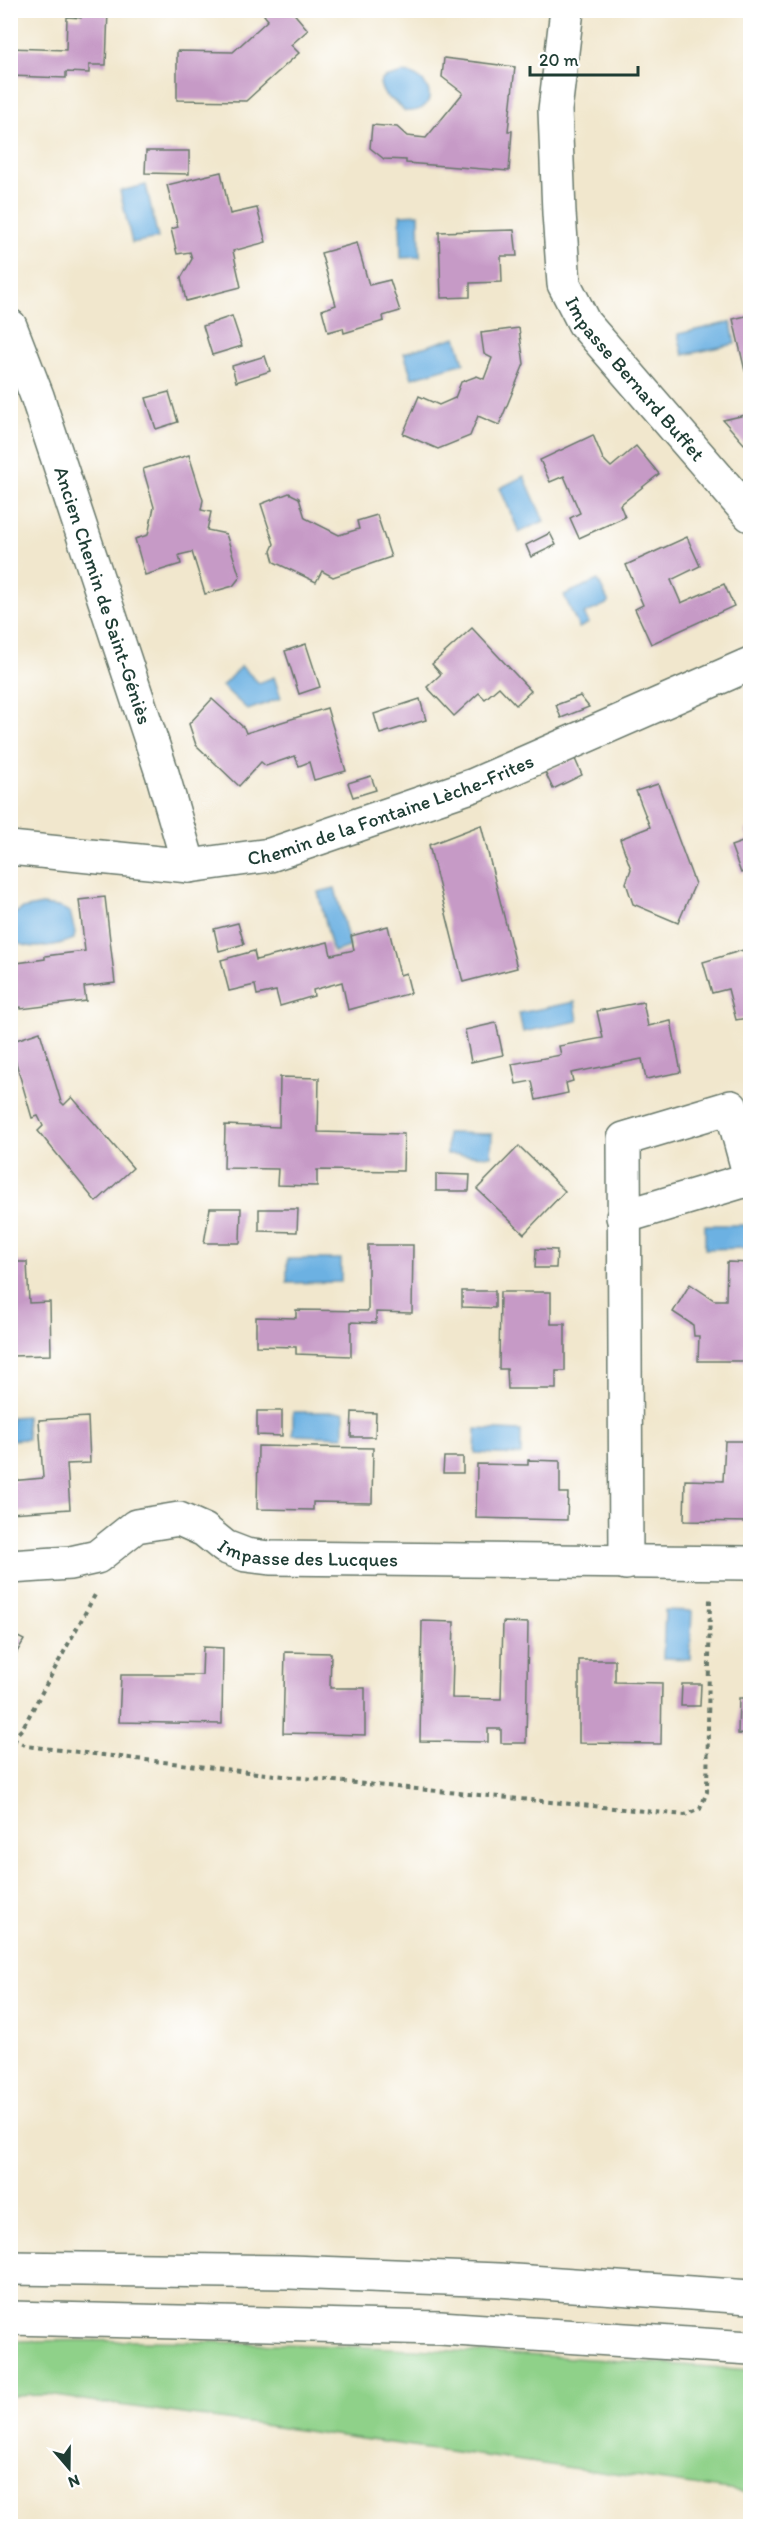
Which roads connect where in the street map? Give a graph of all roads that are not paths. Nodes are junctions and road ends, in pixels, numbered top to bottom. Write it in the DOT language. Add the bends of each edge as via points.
graph roads {
  1 [pos="567,10"];
  2 [pos="10,326"];
  3 [pos="750,515"];
  4 [pos="750,664"];
  5 [pos="10,848"];
  6 [pos="189,866"];
  7 [pos="750,1178"];
  8 [pos="623,1217"];
  9 [pos="626,1563"];
  10 [pos="750,1563"];
  11 [pos="10,1567"];
  12 [pos="10,2268"];
  13 [pos="750,2297"];
  14 [pos="10,2318"];
  15 [pos="750,2348"];
  1 -- 3 [label="main road, Impasse Bernard Buffet" via="555,110 564,284 584,323"];
  2 -- 6 [label="main road, Ancien Chemin de Saint-Géniès" via="155,751"];
  4 -- 6 [label="main road, Chemin de la Fontaine Lèche-Frites" via="474,785 270,855"];
  5 -- 6 [label="main road, Chemin de la Fontaine Lèche-Frites"];
  7 -- 8 [label="main road"];
  7 -- 8 [label="main road" via="731,1107 624,1139"];
  8 -- 9 [label="main road"];
  9 -- 10 [label="main road, Impasse des Lucques"];
  9 -- 11 [label="main road, Impasse des Lucques" via="262,1557 225,1547 204,1530 180,1520 136,1526 97,1557"];
  12 -- 13 [label="main road" via="499,2280"];
  14 -- 15 [label="main road" via="441,2328"];
}
